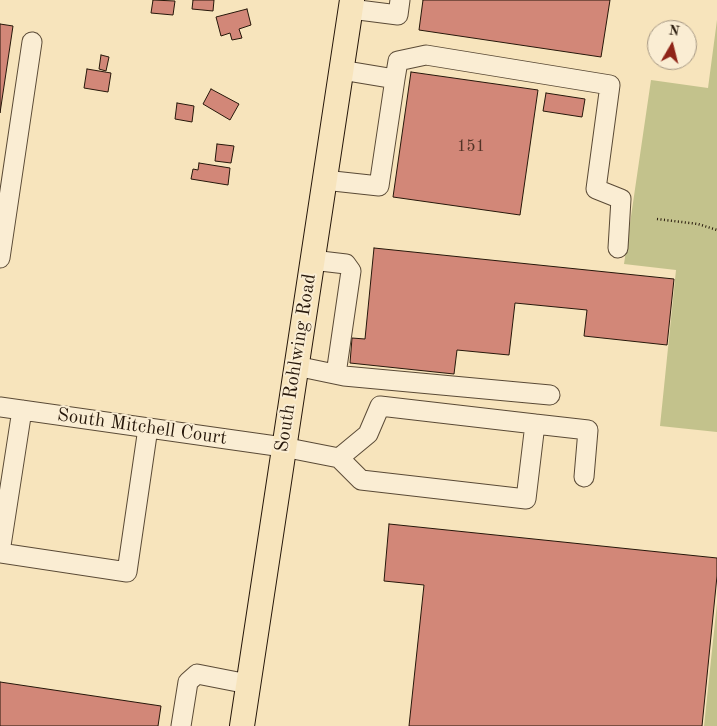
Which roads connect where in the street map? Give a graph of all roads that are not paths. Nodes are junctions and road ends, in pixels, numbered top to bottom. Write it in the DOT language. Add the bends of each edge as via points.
graph roads {
  1 [pos="400,0"];
  2 [pos="351,4"];
  3 [pos="32,42"];
  4 [pos="341,70"];
  5 [pos="395,79"];
  6 [pos="324,180"];
  7 [pos="618,248"];
  8 [pos="0,258"];
  9 [pos="312,260"];
  10 [pos="296,366"];
  11 [pos="336,374"];
  12 [pos="550,395"];
  13 [pos="0,407"];
  14 [pos="22,410"];
  15 [pos="535,424"];
  16 [pos="148,428"];
  17 [pos="283,447"];
  18 [pos="340,458"];
  19 [pos="584,477"];
  20 [pos="0,552"];
  21 [pos="248,684"];
  22 [pos="182,726"];
  23 [pos="242,726"];
  1 -- 2 [label="street" via="398,15"];
  2 -- 4 [label="main road, South Rohlwing Road"];
  3 -- 8 [label="street"];
  4 -- 5 [label="street"];
  4 -- 6 [label="main road, South Rohlwing Road"];
  5 -- 6 [label="street" via="379,186"];
  5 -- 7 [label="street" via="398,61 426,55 610,85 596,189 621,198"];
  6 -- 9 [label="main road, South Rohlwing Road"];
  9 -- 10 [label="main road, South Rohlwing Road"];
  9 -- 11 [label="street" via="346,264 351,271"];
  10 -- 11 [label="street"];
  10 -- 17 [label="main road, South Rohlwing Road"];
  11 -- 12 [label="street"];
  13 -- 14 [label="street, South Mitchell Court"];
  14 -- 16 [label="street, South Mitchell Court"];
  14 -- 20 [label="street"];
  15 -- 18 [label="street" via="380,406 368,434"];
  15 -- 18 [label="street" via="526,499 361,480"];
  15 -- 19 [label="street" via="588,430"];
  16 -- 17 [label="street, South Mitchell Court"];
  16 -- 20 [label="street" via="127,572"];
  17 -- 18 [label="street, South Mitchell Court"];
  17 -- 21 [label="main road, South Rohlwing Road"];
  21 -- 22 [label="street" via="197,674 188,682"];
  21 -- 23 [label="main road, South Rohlwing Road"];
}
